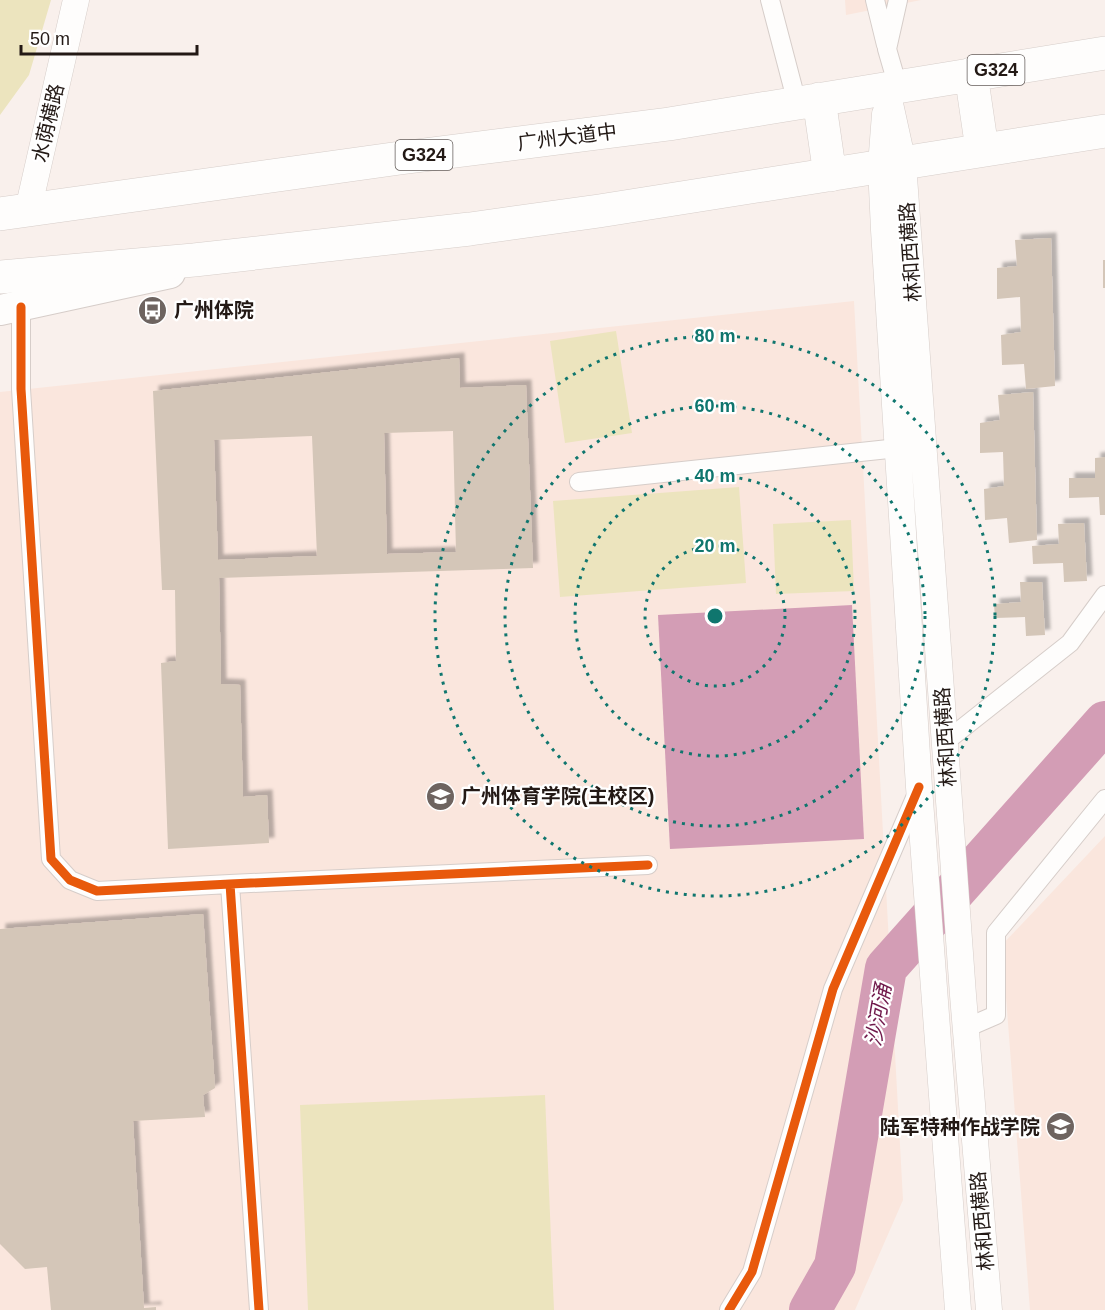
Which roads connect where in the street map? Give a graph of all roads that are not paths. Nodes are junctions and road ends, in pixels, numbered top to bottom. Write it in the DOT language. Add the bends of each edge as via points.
graph roads {
  1 [pos="76,0"];
  2 [pos="875,0"];
  3 [pos="898,0"];
  4 [pos="771,1"];
  5 [pos="887,49"];
  6 [pos="1105,53"];
  7 [pos="971,74"];
  8 [pos="893,88"];
  9 [pos="808,101"];
  10 [pos="1105,131"];
  11 [pos="982,149"];
  12 [pos="892,164"];
  13 [pos="830,175"];
  14 [pos="14,212"];
  15 [pos="236,256"];
  16 [pos="0,277"];
  17 [pos="10,308"];
  18 [pos="898,448"];
  19 [pos="579,482"];
  20 [pos="1105,595"];
  21 [pos="945,742"];
  22 [pos="919,787"];
  23 [pos="1105,799"];
  24 [pos="648,865"];
  25 [pos="230,884"];
  26 [pos="966,1028"];
  27 [pos="259,1310"];
  28 [pos="729,1310"];
  29 [pos="958,1310"];
  30 [pos="989,1310"];
  1 -- 14 [label="main road, 水荫横路"];
  2 -- 5 [label="street"];
  3 -- 5 [label="street"];
  4 -- 9 [label="street"];
  5 -- 8 [label="street"];
  6 -- 7 [label="highway, 广州大道中 / G324"];
  7 -- 8 [label="highway, 广州大道中 / G324"];
  7 -- 11 [label="highway"];
  8 -- 9 [label="highway, 广州大道中 / G324"];
  8 -- 12 [label="main road"];
  9 -- 13 [label="highway"];
  9 -- 14 [label="highway, 广州大道中 / G324" via="669,124"];
  10 -- 11 [label="highway"];
  11 -- 12 [label="highway"];
  12 -- 13 [label="highway"];
  12 -- 18 [label="main road, 林和西横路"];
  12 -- 21 [label="main road, 林和西横路"];
  13 -- 15 [label="highway" via="482,227"];
  15 -- 16 [label="highway"];
  15 -- 17 [label="main road"];
  17 -- 25 [label="street" via="21,389 51,859 70,880 97,891"];
  18 -- 19 [label="street"];
  18 -- 22 [label="main road, 林和西横路"];
  20 -- 21 [label="street" via="1070,643"];
  21 -- 26 [label="main road, 林和西横路"];
  22 -- 28 [label="street" via="833,989 752,1272"];
  22 -- 29 [label="main road, 林和西横路"];
  23 -- 26 [label="street" via="996,933 996,1015"];
  24 -- 25 [label="street"];
  25 -- 27 [label="street"];
  26 -- 30 [label="main road, 林和西横路"];
}
